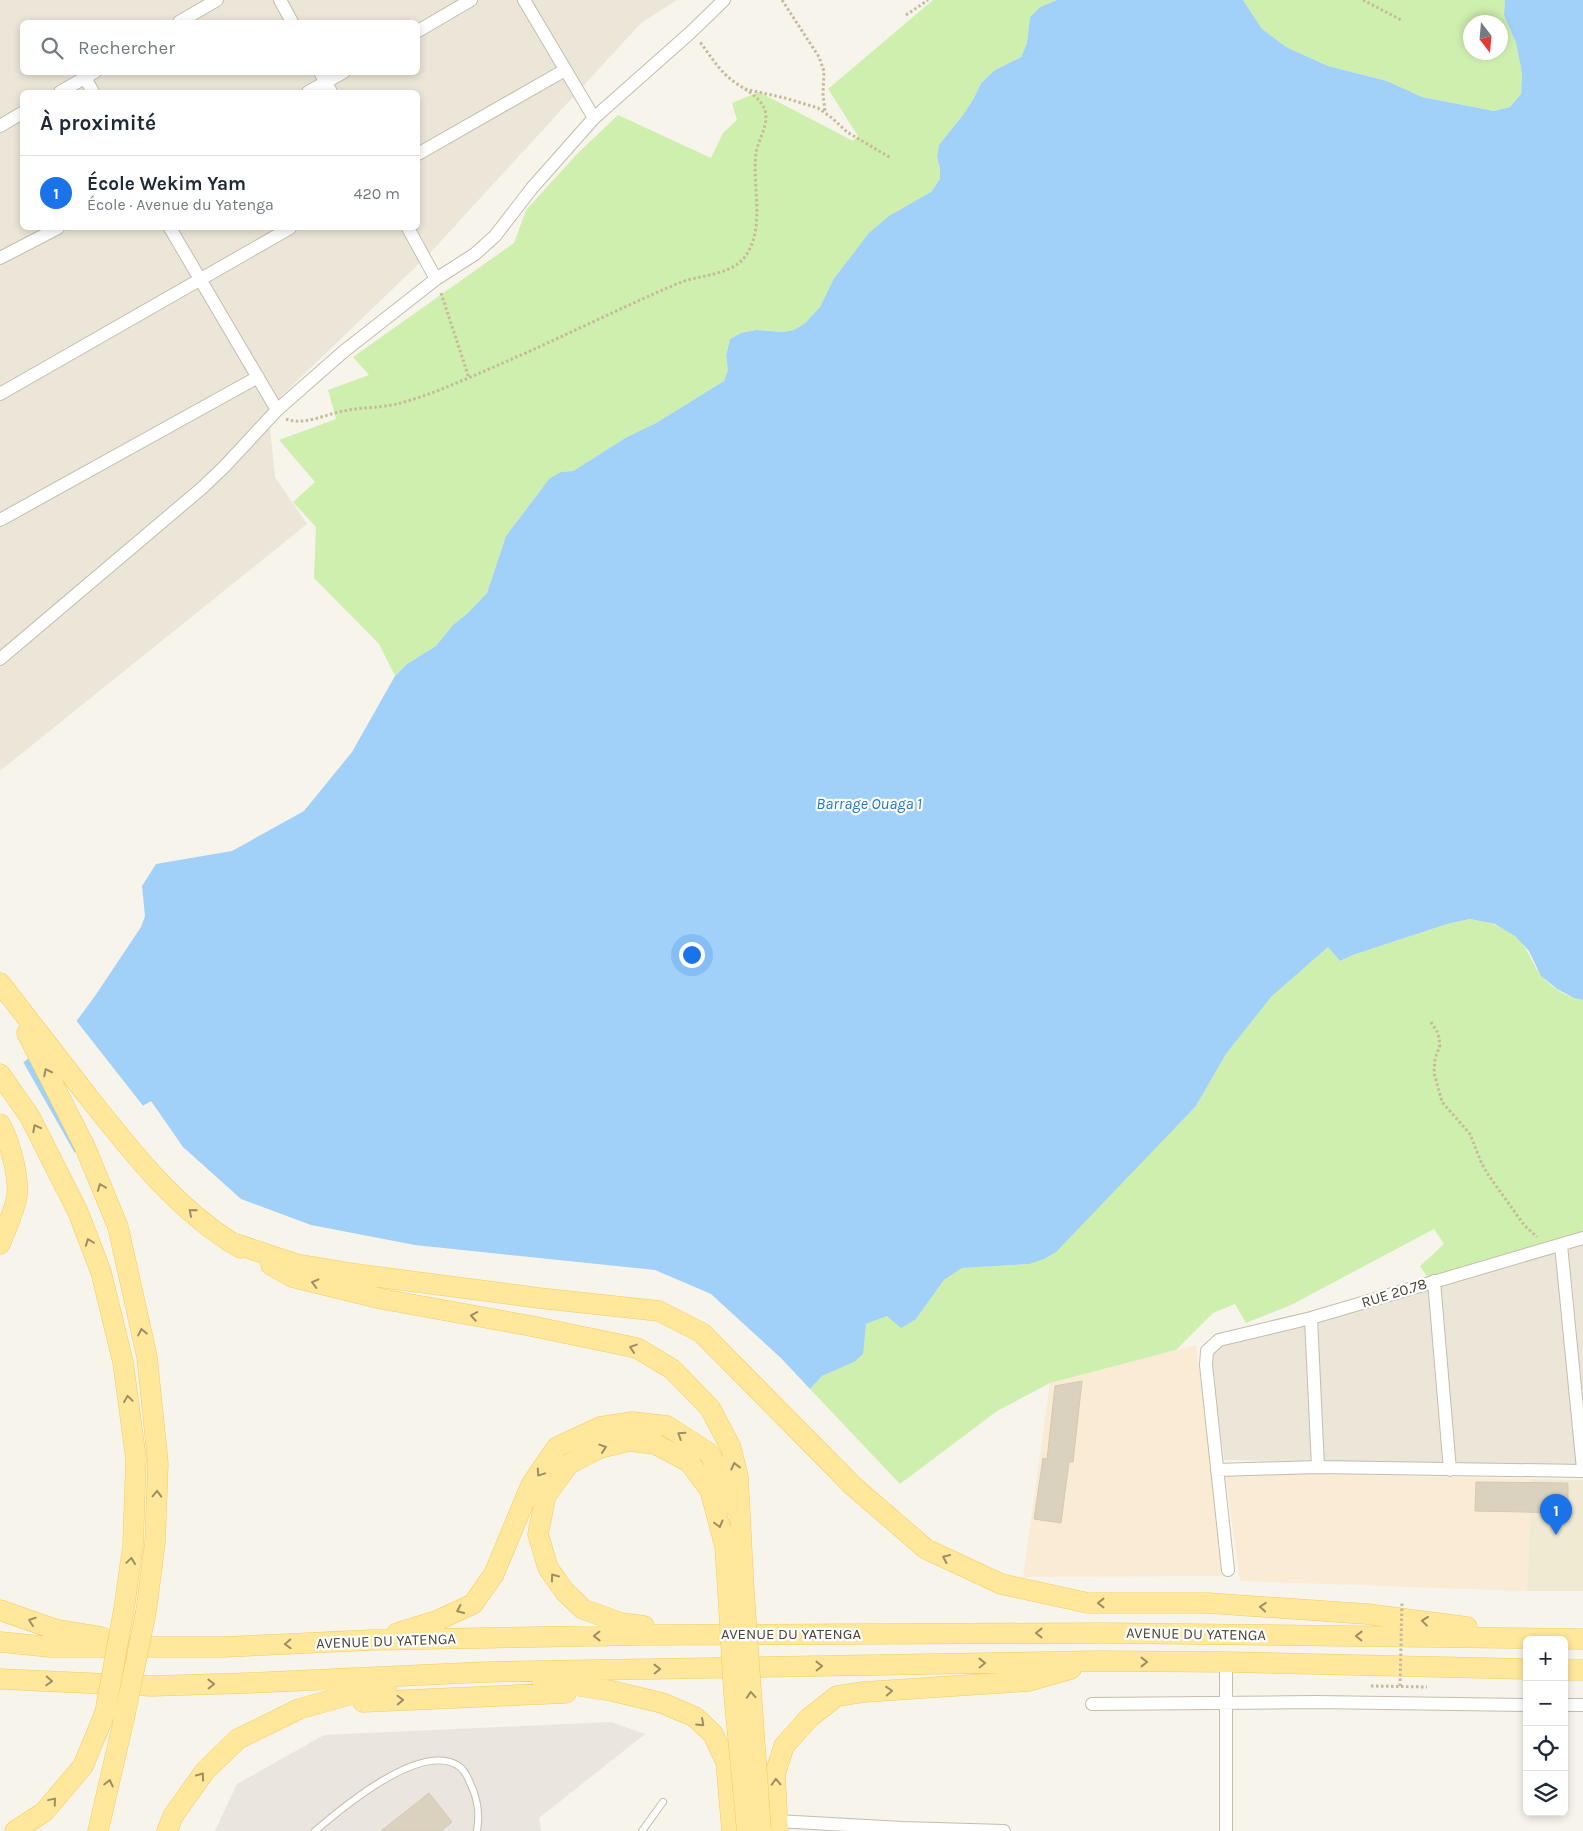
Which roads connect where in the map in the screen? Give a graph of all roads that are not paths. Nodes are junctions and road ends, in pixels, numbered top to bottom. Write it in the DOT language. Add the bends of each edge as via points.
graph roads {
  1 [pos="217,0"];
  2 [pos="280,0"];
  3 [pos="472,0"];
  4 [pos="524,0"];
  5 [pos="724,0"];
  6 [pos="182,20"];
  7 [pos="291,20"];
  8 [pos="420,30"];
  9 [pos="565,70"];
  10 [pos="339,75"];
  11 [pos="90,76"];
  12 [pos="326,83"];
  13 [pos="64,90"];
  14 [pos="93,90"];
  15 [pos="312,90"];
  16 [pos="20,115"];
  17 [pos="594,118"];
  18 [pos="0,126"];
  19 [pos="420,153"];
  20 [pos="54,230"];
  21 [pos="171,230"];
  22 [pos="287,230"];
  23 [pos="409,230"];
  24 [pos="0,258"];
  25 [pos="436,279"];
  26 [pos="200,280"];
  27 [pos="258,377"];
  28 [pos="0,394"];
  29 [pos="277,410"];
  30 [pos="0,520"];
  31 [pos="0,659"];
  32 [pos="2,985"];
  33 [pos="42,1047"];
  34 [pos="1,1075"];
  35 [pos="0,1124"];
  36 [pos="1583,1238"];
  37 [pos="230,1242"];
  38 [pos="0,1244"];
  39 [pos="1561,1245"];
  40 [pos="1434,1281"];
  41 [pos="1312,1318"];
  42 [pos="1318,1468"];
  43 [pos="1218,1470"];
  44 [pos="1450,1470"];
  45 [pos="1583,1470"];
  46 [pos="742,1532"];
  47 [pos="1228,1570"];
  48 [pos="736,1592"];
  49 [pos="0,1610"];
  50 [pos="708,1635"];
  51 [pos="1537,1636"];
  52 [pos="1523,1639"];
  53 [pos="1568,1639"];
  54 [pos="1583,1639"];
  55 [pos="372,1640"];
  56 [pos="0,1642"];
  57 [pos="165,1648"];
  58 [pos="1098,1661"];
  59 [pos="1226,1662"];
  60 [pos="1523,1669"];
  61 [pos="1568,1670"];
  62 [pos="1583,1670"];
  63 [pos="486,1672"];
  64 [pos="0,1678"];
  65 [pos="612,1691"];
  66 [pos="1226,1703"];
  67 [pos="1092,1704"];
  68 [pos="1523,1704"];
  69 [pos="1568,1705"];
  70 [pos="1583,1705"];
  71 [pos="299,1709"];
  72 [pos="663,1802"];
  73 [pos="170,1826"];
  74 [pos="772,1828"];
  75 [pos="901,1829"];
  76 [pos="15,1831"];
  77 [pos="98,1831"];
  78 [pos="315,1831"];
  79 [pos="477,1831"];
  80 [pos="642,1831"];
  81 [pos="732,1831"];
  82 [pos="747,1831"];
  83 [pos="1004,1831"];
  84 [pos="1226,1831"];
  1 -- 6 [label="street"];
  2 -- 7 [label="street"];
  3 -- 8 [label="street"];
  4 -- 9 [label="street"];
  5 -- 17 [label="street"];
  9 -- 17 [label="street"];
  9 -- 19 [label="street"];
  10 -- 12 [label="street"];
  11 -- 13 [label="street"];
  11 -- 14 [label="street"];
  12 -- 15 [label="street"];
  16 -- 18 [label="street"];
  17 -- 25 [label="street" via="532,188 496,236 476,254"];
  20 -- 24 [label="street"];
  21 -- 26 [label="street"];
  22 -- 26 [label="street"];
  23 -- 25 [label="street"];
  25 -- 29 [label="street" via="343,352"];
  26 -- 27 [label="street"];
  26 -- 28 [label="street"];
  27 -- 29 [label="street"];
  27 -- 30 [label="street"];
  29 -- 31 [label="street" via="202,488"];
  32 -- 33 [label="main road"];
  37 -- 33 [label="main road, one-way" via="189,1210 145,1166"];
  77 -- 33 [label="main road, one-way, bridge" via="146,1612 155,1543 158,1463 147,1357 118,1227"];
  76 -- 34 [label="main road, one-way, bridge" via="44,1812 83,1766 105,1713 133,1546 136,1459 123,1362 101,1272 59,1172 30,1117"];
  35 -- 38 [label="main road" via="11,1154 17,1197"];
  36 -- 39 [label="street, RUE 20.78"];
  46 -- 37 [label="main road, one-way" via="738,1477 731,1448 710,1408 672,1369 637,1348 382,1299 292,1277"];
  51 -- 37 [label="main road, one-way" via="1367,1614 1207,1602 1088,1603 1001,1584 926,1548 853,1486 702,1333 659,1311 339,1271 296,1264"];
  39 -- 40 [label="street, RUE 20.78"];
  39 -- 45 [label="street"];
  40 -- 41 [label="street, RUE 20.78"];
  40 -- 44 [label="street"];
  41 -- 42 [label="street"];
  41 -- 43 [label="street, RUE 20.78" via="1219,1340 1207,1351"];
  42 -- 43 [label="street"];
  42 -- 44 [label="street"];
  43 -- 47 [label="street"];
  44 -- 45 [label="street"];
  46 -- 48 [label="main road"];
  46 -- 55 [label="main road, one-way" via="726,1484 709,1453 667,1426 634,1422 600,1427 557,1447 531,1485 494,1574 473,1604 436,1621"];
  50 -- 48 [label="main road, one-way" via="621,1624 583,1608 565,1592 548,1568 538,1534 546,1494 569,1464 600,1448 629,1441 656,1444 689,1462 710,1490"];
  74 -- 48 [label="main road, one-way, bridge"];
  48 -- 82 [label="main road, bridge" via="734,1694"];
  57 -- 49 [label="main road, one-way" via="54,1629"];
  52 -- 50 [label="main road, AVENUE DU YATENGA, one-way" via="1104,1633"];
  50 -- 55 [label="main road, AVENUE DU YATENGA, one-way"];
  53 -- 54 [label="main road, AVENUE DU YATENGA"];
  55 -- 57 [label="main road, AVENUE DU YATENGA, one-way"];
  56 -- 57 [label="main road, AVENUE DU YATENGA" via="50,1647"];
  58 -- 59 [label="main road, AVENUE DU YATENGA, one-way"];
  63 -- 58 [label="main road, AVENUE DU YATENGA, one-way"];
  74 -- 58 [label="main road, one-way" via="775,1774 784,1746 809,1718 837,1696 1029,1681"];
  59 -- 60 [label="main road, AVENUE DU YATENGA"];
  59 -- 66 [label="street"];
  61 -- 62 [label="main road"];
  64 -- 63 [label="main road, AVENUE DU YATENGA, one-way" via="152,1686"];
  63 -- 65 [label="main road"];
  63 -- 71 [label="main road" via="370,1689"];
  71 -- 65 [label="main road, one-way" via="357,1702"];
  65 -- 81 [label="main road, one-way" via="662,1703 694,1717 713,1734 726,1762"];
  66 -- 67 [label="street"];
  66 -- 68 [label="street"];
  66 -- 84 [label="street"];
  69 -- 70 [label="street"];
  73 -- 71 [label="main road, one-way" via="204,1771 238,1739"];
  72 -- 80 [label="lane"];
  74 -- 75 [label="street"];
  75 -- 83 [label="street"];
  78 -- 79 [label="lane" via="344,1806 400,1770 448,1761 459,1765 477,1797"];
}
